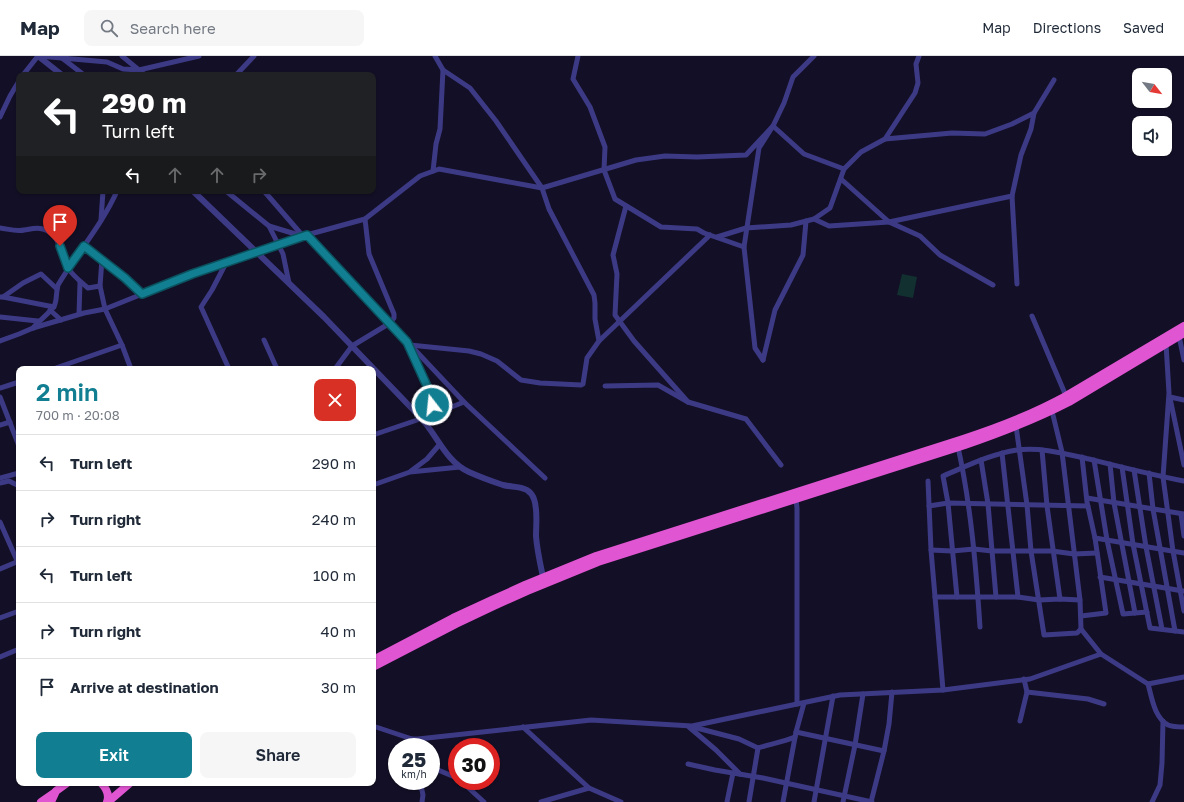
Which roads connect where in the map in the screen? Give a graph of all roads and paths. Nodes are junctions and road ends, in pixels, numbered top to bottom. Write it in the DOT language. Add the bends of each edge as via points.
graph roads {
  1 [pos="38,56"];
  2 [pos="122,56"];
  3 [pos="199,56"];
  4 [pos="254,56"];
  5 [pos="435,56"];
  6 [pos="578,56"];
  7 [pos="814,56"];
  8 [pos="919,56"];
  9 [pos="60,57"];
  10 [pos="139,70"];
  11 [pos="443,70"];
  12 [pos="25,72"];
  13 [pos="58,72"];
  14 [pos="80,72"];
  15 [pos="141,72"];
  16 [pos="239,72"];
  17 [pos="1054,80"];
  18 [pos="16,86"];
  19 [pos="1034,112"];
  20 [pos="0,117"];
  21 [pos="773,126"];
  22 [pos="885,139"];
  23 [pos="844,169"];
  24 [pos="604,170"];
  25 [pos="433,171"];
  26 [pos="841,179"];
  27 [pos="542,188"];
  28 [pos="103,194"];
  29 [pos="116,194"];
  30 [pos="196,194"];
  31 [pos="230,194"];
  32 [pos="267,194"];
  33 [pos="1012,196"];
  34 [pos="626,206"];
  35 [pos="365,219"];
  36 [pos="814,219"];
  37 [pos="101,221"];
  38 [pos="806,221"];
  39 [pos="889,222"];
  40 [pos="269,226"];
  41 [pos="0,228"];
  42 [pos="746,228"];
  43 [pos="710,235"];
  44 [pos="305,236"];
  45 [pos="717,237"];
  46 [pos="278,245"];
  47 [pos="84,246"];
  48 [pos="744,247"];
  49 [pos="256,253"];
  50 [pos="102,259"];
  51 [pos="226,263"];
  52 [pos="68,268"];
  53 [pos="80,282"];
  54 [pos="289,284"];
  55 [pos="1017,284"];
  56 [pos="993,285"];
  57 [pos="100,286"];
  58 [pos="57,289"];
  59 [pos="142,294"];
  60 [pos="2,297"];
  61 [pos="52,309"];
  62 [pos="105,309"];
  63 [pos="79,314"];
  64 [pos="1032,316"];
  65 [pos="0,317"];
  66 [pos="61,320"];
  67 [pos="38,321"];
  68 [pos="620,322"];
  69 [pos="390,324"];
  70 [pos="1184,326"];
  71 [pos="33,328"];
  72 [pos="1182,335"];
  73 [pos="264,340"];
  74 [pos="0,341"];
  75 [pos="599,341"];
  76 [pos="409,344"];
  77 [pos="1166,344"];
  78 [pos="122,346"];
  79 [pos="352,346"];
  80 [pos="1184,360"];
  81 [pos="62,366"];
  82 [pos="130,366"];
  83 [pos="228,366"];
  84 [pos="276,366"];
  85 [pos="337,366"];
  86 [pos="371,366"];
  87 [pos="376,371"];
  88 [pos="16,383"];
  89 [pos="605,386"];
  90 [pos="0,388"];
  91 [pos="1170,395"];
  92 [pos="1066,396"];
  93 [pos="0,397"];
  94 [pos="1184,400"];
  95 [pos="464,402"];
  96 [pos="688,402"];
  97 [pos="1052,411"];
  98 [pos="429,416"];
  99 [pos="421,418"];
  100 [pos="10,422"];
  101 [pos="0,425"];
  102 [pos="1177,425"];
  103 [pos="1016,426"];
  104 [pos="1184,427"];
  105 [pos="376,434"];
  106 [pos="16,438"];
  107 [pos="440,444"];
  108 [pos="958,447"];
  109 [pos="1018,450"];
  110 [pos="1042,450"];
  111 [pos="1062,452"];
  112 [pos="1002,454"];
  113 [pos="1183,455"];
  114 [pos="1082,457"];
  115 [pos="981,460"];
  116 [pos="1094,460"];
  117 [pos="1110,464"];
  118 [pos="1184,464"];
  119 [pos="782,465"];
  120 [pos="460,467"];
  121 [pos="1122,467"];
  122 [pos="963,468"];
  123 [pos="1134,470"];
  124 [pos="410,472"];
  125 [pos="1149,473"];
  126 [pos="16,474"];
  127 [pos="1163,477"];
  128 [pos="0,478"];
  129 [pos="545,478"];
  130 [pos="928,481"];
  131 [pos="1184,481"];
  132 [pos="0,483"];
  133 [pos="16,484"];
  134 [pos="376,484"];
  135 [pos="1087,498"];
  136 [pos="796,499"];
  137 [pos="1101,501"];
  138 [pos="948,503"];
  139 [pos="969,503"];
  140 [pos="1114,503"];
  141 [pos="988,504"];
  142 [pos="1008,504"];
  143 [pos="1027,505"];
  144 [pos="1128,505"];
  145 [pos="928,506"];
  146 [pos="1047,506"];
  147 [pos="1067,506"];
  148 [pos="1088,506"];
  149 [pos="1140,507"];
  150 [pos="1153,509"];
  151 [pos="1167,512"];
  152 [pos="1182,514"];
  153 [pos="0,522"];
  154 [pos="1184,536"];
  155 [pos="1095,538"];
  156 [pos="1108,540"];
  157 [pos="1121,542"];
  158 [pos="1133,544"];
  159 [pos="1146,547"];
  160 [pos="974,549"];
  161 [pos="1160,549"];
  162 [pos="931,550"];
  163 [pos="952,551"];
  164 [pos="992,551"];
  165 [pos="1031,551"];
  166 [pos="1052,551"];
  167 [pos="1173,551"];
  168 [pos="1013,552"];
  169 [pos="1097,553"];
  170 [pos="1184,553"];
  171 [pos="1074,554"];
  172 [pos="16,557"];
  173 [pos="16,564"];
  174 [pos="0,569"];
  175 [pos="543,577"];
  176 [pos="1100,577"];
  177 [pos="1116,579"];
  178 [pos="1128,581"];
  179 [pos="1140,584"];
  180 [pos="1153,586"];
  181 [pos="1166,588"];
  182 [pos="1182,591"];
  183 [pos="935,597"];
  184 [pos="957,597"];
  185 [pos="978,597"];
  186 [pos="996,597"];
  187 [pos="1018,597"];
  188 [pos="1060,599"];
  189 [pos="1039,600"];
  190 [pos="1080,600"];
  191 [pos="1184,611"];
  192 [pos="16,612"];
  193 [pos="1147,612"];
  194 [pos="1134,613"];
  195 [pos="1081,616"];
  196 [pos="0,618"];
  197 [pos="980,627"];
  198 [pos="1081,629"];
  199 [pos="1162,629"];
  200 [pos="1175,631"];
  201 [pos="1184,632"];
  202 [pos="16,650"];
  203 [pos="1101,654"];
  204 [pos="0,657"];
  205 [pos="376,658"];
  206 [pos="376,665"];
  207 [pos="1184,677"];
  208 [pos="1024,680"];
  209 [pos="1148,684"];
  210 [pos="943,690"];
  211 [pos="892,692"];
  212 [pos="1027,692"];
  213 [pos="863,694"];
  214 [pos="833,696"];
  215 [pos="804,702"];
  216 [pos="797,704"];
  217 [pos="1104,704"];
  218 [pos="1020,721"];
  219 [pos="1163,721"];
  220 [pos="690,726"];
  221 [pos="376,727"];
  222 [pos="1184,727"];
  223 [pos="523,728"];
  224 [pos="795,735"];
  225 [pos="409,738"];
  226 [pos="422,738"];
  227 [pos="826,739"];
  228 [pos="855,745"];
  229 [pos="758,748"];
  230 [pos="884,751"];
  231 [pos="688,764"];
  232 [pos="733,773"];
  233 [pos="740,774"];
  234 [pos="753,776"];
  235 [pos="787,783"];
  236 [pos="63,786"];
  237 [pos="104,786"];
  238 [pos="126,786"];
  239 [pos="589,788"];
  240 [pos="422,790"];
  241 [pos="471,790"];
  242 [pos="816,790"];
  243 [pos="56,791"];
  244 [pos="844,796"];
  245 [pos="41,802"];
  246 [pos="51,802"];
  247 [pos="107,802"];
  248 [pos="422,802"];
  249 [pos="484,802"];
  250 [pos="541,802"];
  251 [pos="621,802"];
  252 [pos="727,802"];
  253 [pos="749,802"];
  254 [pos="783,802"];
  255 [pos="814,802"];
  256 [pos="843,802"];
  257 [pos="871,802"];
  258 [pos="1152,802"];
  1 -- 9 [label="street"];
  1 -- 12 [label="street"];
  1 -- 13 [label="street"];
  2 -- 10 [label="street"];
  3 -- 10 [label="street"];
  4 -- 16 [label="street"];
  5 -- 11 [label="street"];
  6 -- 24 [label="street" via="573,79 590,107 605,147"];
  7 -- 21 [label="street" via="793,77"];
  8 -- 22 [label="street" via="916,64 918,82 915,93"];
  9 -- 10 [label="street" via="107,62 123,69"];
  9 -- 14 [label="street"];
  10 -- 15 [label="street"];
  11 -- 25 [label="street" via="440,129"];
  11 -- 27 [label="street" via="470,88"];
  17 -- 19 [label="street"];
  18 -- 20 [label="street"];
  19 -- 22 [label="street" via="985,134 952,133"];
  19 -- 33 [label="street"];
  21 -- 23 [label="street" via="804,154"];
  21 -- 24 [label="street" via="746,155 665,156 636,160"];
  21 -- 42 [label="street" via="759,148"];
  22 -- 23 [label="street" via="861,152"];
  23 -- 26 [label="street"];
  24 -- 27 [label="street"];
  24 -- 34 [label="street" via="615,199"];
  25 -- 27 [label="street" via="439,169"];
  25 -- 35 [label="street" via="420,176"];
  26 -- 36 [label="street" via="830,208"];
  26 -- 39 [label="street"];
  27 -- 75 [label="street" via="549,209 594,295"];
  28 -- 37 [label="street"];
  29 -- 37 [label="street"];
  30 -- 49 [label="street"];
  31 -- 40 [label="street"];
  32 -- 44 [label="street"];
  33 -- 39 [label="street"];
  33 -- 55 [label="street"];
  34 -- 43 [label="street" via="661,227 697,229"];
  34 -- 68 [label="street" via="613,255 618,274 615,315"];
  35 -- 44 [label="street"];
  35 -- 69 [label="street" via="369,254 394,314"];
  36 -- 38 [label="street"];
  36 -- 39 [label="street" via="829,226"];
  37 -- 47 [label="street"];
  38 -- 42 [label="street" via="791,225"];
  38 -- 48 [label="street" via="803,255 774,310 763,360 755,348"];
  39 -- 56 [label="street" via="920,236 940,255"];
  40 -- 44 [label="street"];
  40 -- 46 [label="street"];
  41 -- 52 [label="street" via="38,228 50,232 57,240"];
  42 -- 45 [label="street"];
  42 -- 48 [label="street"];
  43 -- 45 [label="street"];
  43 -- 68 [label="street"];
  44 -- 46 [label="street"];
  44 -- 69 [label="street"];
  45 -- 48 [label="street"];
  46 -- 49 [label="street"];
  46 -- 54 [label="street" via="283,254"];
  47 -- 50 [label="street"];
  47 -- 52 [label="street"];
  49 -- 51 [label="street"];
  49 -- 54 [label="street"];
  50 -- 57 [label="street"];
  50 -- 59 [label="street"];
  51 -- 59 [label="street"];
  51 -- 83 [label="street" via="201,307"];
  52 -- 53 [label="street"];
  52 -- 58 [label="street"];
  53 -- 57 [label="street" via="88,288"];
  53 -- 63 [label="street"];
  54 -- 79 [label="street"];
  57 -- 62 [label="street"];
  58 -- 60 [label="street" via="41,274"];
  58 -- 61 [label="street" via="56,303"];
  59 -- 62 [label="street"];
  60 -- 61 [label="street"];
  61 -- 66 [label="street"];
  61 -- 67 [label="street"];
  62 -- 63 [label="street"];
  62 -- 78 [label="street"];
  63 -- 66 [label="street"];
  64 -- 92 [label="street"];
  65 -- 67 [label="street"];
  66 -- 71 [label="street"];
  67 -- 71 [label="street"];
  68 -- 75 [label="street"];
  68 -- 96 [label="street"];
  69 -- 76 [label="street"];
  69 -- 79 [label="street"];
  70 -- 92 [label="highway"];
  71 -- 74 [label="street"];
  72 -- 77 [label="highway"];
  72 -- 80 [label="street"];
  73 -- 84 [label="street"];
  75 -- 76 [label="street" via="587,358 581,385 521,380 497,361 481,354"];
  76 -- 95 [label="street"];
  76 -- 98 [label="street" via="427,386 432,405"];
  77 -- 91 [label="street"];
  77 -- 97 [label="highway"];
  78 -- 81 [label="street"];
  78 -- 82 [label="street"];
  79 -- 85 [label="street"];
  79 -- 86 [label="street"];
  87 -- 99 [label="street"];
  88 -- 90 [label="street"];
  89 -- 96 [label="street" via="658,385"];
  91 -- 94 [label="street"];
  91 -- 102 [label="street"];
  91 -- 127 [label="street"];
  92 -- 175 [label="highway" via="971,437 596,556"];
  93 -- 100 [label="street"];
  95 -- 98 [label="street"];
  95 -- 129 [label="street"];
  96 -- 119 [label="street" via="746,419"];
  97 -- 103 [label="highway"];
  97 -- 111 [label="street"];
  98 -- 99 [label="street"];
  99 -- 105 [label="street"];
  99 -- 107 [label="street"];
  100 -- 101 [label="street"];
  100 -- 106 [label="street"];
  102 -- 104 [label="street"];
  102 -- 113 [label="street"];
  103 -- 108 [label="highway"];
  103 -- 109 [label="street"];
  107 -- 120 [label="street"];
  107 -- 124 [label="street"];
  108 -- 122 [label="street"];
  108 -- 136 [label="highway"];
  109 -- 110 [label="street"];
  109 -- 112 [label="street"];
  109 -- 143 [label="street"];
  110 -- 111 [label="street"];
  110 -- 146 [label="street"];
  111 -- 114 [label="street"];
  111 -- 147 [label="street"];
  112 -- 115 [label="street"];
  112 -- 142 [label="street"];
  113 -- 118 [label="street"];
  114 -- 116 [label="street"];
  114 -- 135 [label="street"];
  115 -- 122 [label="street"];
  115 -- 141 [label="street"];
  116 -- 117 [label="street"];
  116 -- 137 [label="street"];
  117 -- 121 [label="street"];
  117 -- 140 [label="street"];
  120 -- 124 [label="street"];
  120 -- 175 [label="street" via="495,482 530,492 536,507 537,554"];
  121 -- 123 [label="street"];
  121 -- 144 [label="street"];
  122 -- 138 [label="street" via="943,476"];
  122 -- 139 [label="street"];
  123 -- 125 [label="street"];
  123 -- 149 [label="street"];
  124 -- 134 [label="street"];
  125 -- 127 [label="street"];
  125 -- 150 [label="street"];
  126 -- 128 [label="street"];
  127 -- 131 [label="street"];
  127 -- 151 [label="street"];
  130 -- 145 [label="street"];
  132 -- 133 [label="street" via="9,481"];
  135 -- 137 [label="street"];
  135 -- 148 [label="street"];
  136 -- 206 [label="highway" via="598,562 562,576 456,624"];
  136 -- 216 [label="street"];
  137 -- 140 [label="street"];
  137 -- 156 [label="street"];
  138 -- 139 [label="street"];
  138 -- 145 [label="street"];
  138 -- 163 [label="street"];
  139 -- 141 [label="street"];
  139 -- 160 [label="street"];
  140 -- 144 [label="street"];
  140 -- 157 [label="street"];
  141 -- 142 [label="street"];
  141 -- 164 [label="street"];
  142 -- 143 [label="street"];
  142 -- 168 [label="street"];
  143 -- 146 [label="street"];
  143 -- 165 [label="street"];
  144 -- 149 [label="street"];
  144 -- 158 [label="street"];
  145 -- 162 [label="street"];
  146 -- 147 [label="street"];
  146 -- 166 [label="street"];
  147 -- 148 [label="street"];
  147 -- 171 [label="street"];
  148 -- 155 [label="street"];
  149 -- 150 [label="street"];
  149 -- 159 [label="street"];
  150 -- 151 [label="street"];
  150 -- 161 [label="street"];
  151 -- 152 [label="street"];
  151 -- 167 [label="street"];
  152 -- 154 [label="street"];
  153 -- 172 [label="street"];
  155 -- 156 [label="street"];
  155 -- 169 [label="street"];
  156 -- 157 [label="street"];
  156 -- 177 [label="street"];
  157 -- 158 [label="street"];
  157 -- 178 [label="street"];
  158 -- 159 [label="street"];
  158 -- 179 [label="street"];
  159 -- 161 [label="street"];
  159 -- 180 [label="street"];
  160 -- 163 [label="street"];
  160 -- 164 [label="street"];
  160 -- 185 [label="street"];
  161 -- 167 [label="street"];
  161 -- 181 [label="street"];
  162 -- 163 [label="street"];
  162 -- 183 [label="street"];
  163 -- 184 [label="street"];
  164 -- 168 [label="street"];
  164 -- 186 [label="street"];
  165 -- 166 [label="street"];
  165 -- 168 [label="street"];
  165 -- 189 [label="street"];
  166 -- 171 [label="street"];
  166 -- 188 [label="street"];
  167 -- 170 [label="street"];
  167 -- 182 [label="street"];
  168 -- 187 [label="street"];
  169 -- 171 [label="street"];
  169 -- 176 [label="street"];
  171 -- 190 [label="street"];
  173 -- 174 [label="street"];
  175 -- 205 [label="highway" via="453,618"];
  176 -- 177 [label="street"];
  176 -- 195 [label="street" via="1106,613"];
  177 -- 178 [label="street"];
  177 -- 194 [label="street" via="1123,614"];
  178 -- 179 [label="street"];
  178 -- 194 [label="street"];
  179 -- 180 [label="street"];
  179 -- 193 [label="street"];
  180 -- 181 [label="street"];
  180 -- 199 [label="street"];
  181 -- 182 [label="street"];
  181 -- 200 [label="street"];
  182 -- 191 [label="street"];
  183 -- 184 [label="street"];
  183 -- 210 [label="street"];
  184 -- 185 [label="street"];
  185 -- 186 [label="street"];
  185 -- 197 [label="street"];
  186 -- 187 [label="street"];
  187 -- 189 [label="street"];
  188 -- 189 [label="street"];
  188 -- 190 [label="street"];
  189 -- 198 [label="street" via="1044,635 1077,633"];
  190 -- 195 [label="street"];
  192 -- 196 [label="street"];
  193 -- 194 [label="street"];
  193 -- 199 [label="street" via="1150,628"];
  195 -- 198 [label="street"];
  198 -- 203 [label="street"];
  199 -- 200 [label="street"];
  200 -- 201 [label="street"];
  202 -- 204 [label="street"];
  203 -- 208 [label="street"];
  203 -- 209 [label="street"];
  207 -- 209 [label="street"];
  208 -- 210 [label="street"];
  208 -- 212 [label="street"];
  209 -- 219 [label="street" via="1154,706"];
  210 -- 211 [label="street"];
  211 -- 213 [label="street"];
  211 -- 230 [label="street"];
  212 -- 217 [label="street" via="1088,699"];
  212 -- 218 [label="street"];
  213 -- 214 [label="street"];
  213 -- 228 [label="street"];
  214 -- 215 [label="street"];
  214 -- 227 [label="street"];
  215 -- 216 [label="street"];
  215 -- 224 [label="street"];
  216 -- 220 [label="street"];
  219 -- 222 [label="street" via="1170,726"];
  219 -- 258 [label="street" via="1160,786"];
  220 -- 223 [label="street" via="591,720"];
  220 -- 229 [label="street" via="739,739"];
  220 -- 233 [label="street"];
  221 -- 225 [label="street"];
  223 -- 226 [label="street"];
  223 -- 239 [label="street"];
  224 -- 227 [label="street"];
  224 -- 229 [label="street" via="787,740"];
  224 -- 235 [label="street"];
  227 -- 228 [label="street"];
  227 -- 242 [label="street"];
  228 -- 230 [label="street"];
  228 -- 244 [label="street"];
  229 -- 234 [label="street"];
  230 -- 257 [label="street"];
  231 -- 232 [label="street"];
  232 -- 233 [label="street"];
  232 -- 252 [label="street"];
  233 -- 234 [label="street"];
  234 -- 235 [label="street"];
  234 -- 253 [label="street"];
  235 -- 242 [label="street"];
  235 -- 254 [label="street"];
  236 -- 243 [label="highway"];
  237 -- 247 [label="highway" via="108,793"];
  238 -- 247 [label="highway"];
  239 -- 250 [label="street"];
  239 -- 251 [label="street"];
  240 -- 248 [label="street"];
  241 -- 249 [label="street"];
  242 -- 244 [label="street"];
  242 -- 255 [label="street"];
  243 -- 245 [label="highway"];
  243 -- 246 [label="highway"];
  244 -- 256 [label="street"];
  244 -- 257 [label="street"];
}
